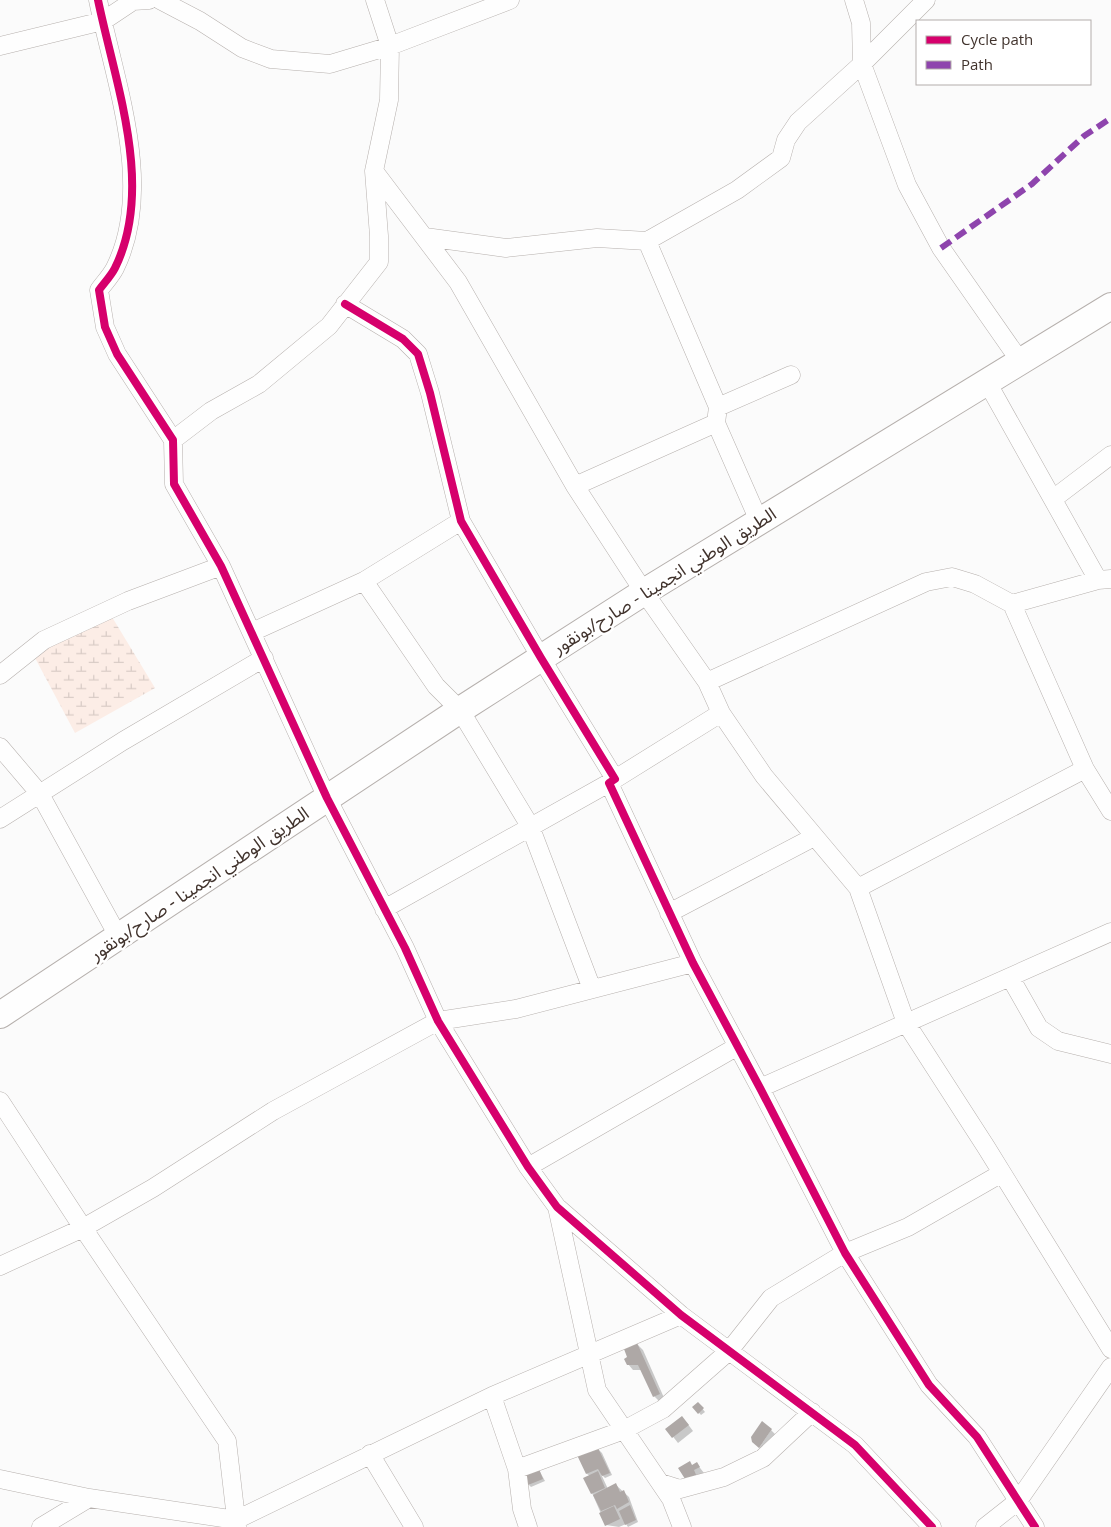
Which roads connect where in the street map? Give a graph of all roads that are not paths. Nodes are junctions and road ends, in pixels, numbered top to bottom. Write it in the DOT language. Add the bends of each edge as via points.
graph roads {
  1 [pos="98,0"];
  2 [pos="149,0"];
  3 [pos="160,0"];
  4 [pos="375,0"];
  5 [pos="510,0"];
  6 [pos="854,0"];
  7 [pos="926,0"];
  8 [pos="102,21"];
  9 [pos="0,46"];
  10 [pos="390,46"];
  11 [pos="862,64"];
  12 [pos="374,171"];
  13 [pos="425,238"];
  14 [pos="647,241"];
  15 [pos="345,304"];
  16 [pos="1109,311"];
  17 [pos="1020,361"];
  18 [pos="791,375"];
  19 [pos="987,382"];
  20 [pos="717,415"];
  21 [pos="173,440"];
  22 [pos="1111,455"];
  23 [pos="575,486"];
  24 [pos="1053,499"];
  25 [pos="461,521"];
  26 [pos="759,521"];
  27 [pos="221,566"];
  28 [pos="1105,579"];
  29 [pos="364,582"];
  30 [pos="644,592"];
  31 [pos="1012,604"];
  32 [pos="252,632"];
  33 [pos="264,658"];
  34 [pos="541,658"];
  35 [pos="0,675"];
  36 [pos="707,682"];
  37 [pos="460,710"];
  38 [pos="721,713"];
  39 [pos="0,747"];
  40 [pos="1085,769"];
  41 [pos="612,781"];
  42 [pos="40,794"];
  43 [pos="326,798"];
  44 [pos="1111,811"];
  45 [pos="0,819"];
  46 [pos="530,826"];
  47 [pos="814,836"];
  48 [pos="858,888"];
  49 [pos="384,909"];
  50 [pos="669,913"];
  51 [pos="1111,932"];
  52 [pos="118,936"];
  53 [pos="693,963"];
  54 [pos="1010,977"];
  55 [pos="592,989"];
  56 [pos="0,1015"];
  57 [pos="438,1021"];
  58 [pos="906,1023"];
  59 [pos="738,1046"];
  60 [pos="1111,1054"];
  61 [pos="760,1088"];
  62 [pos="0,1101"];
  63 [pos="528,1167"];
  64 [pos="1002,1173"];
  65 [pos="557,1207"];
  66 [pos="82,1228"];
  67 [pos="845,1253"];
  68 [pos="0,1266"];
  69 [pos="681,1315"];
  70 [pos="1111,1349"];
  71 [pos="729,1351"];
  72 [pos="590,1354"];
  73 [pos="1111,1367"];
  74 [pos="492,1396"];
  75 [pos="812,1412"];
  76 [pos="624,1430"];
  77 [pos="370,1454"];
  78 [pos="517,1469"];
  79 [pos="0,1479"];
  80 [pos="661,1483"];
  81 [pos="89,1498"];
  82 [pos="1018,1501"];
  83 [pos="234,1525"];
  84 [pos="41,1527"];
  85 [pos="414,1527"];
  86 [pos="528,1527"];
  87 [pos="682,1527"];
  88 [pos="932,1527"];
  89 [pos="985,1527"];
  90 [pos="1035,1527"];
  1 -- 8 [label="street"];
  2 -- 8 [label="street" via="133,1"];
  3 -- 10 [label="street" via="242,48 271,59 330,64"];
  4 -- 10 [label="street"];
  5 -- 10 [label="street"];
  6 -- 11 [label="street" via="861,23"];
  7 -- 11 [label="street"];
  8 -- 9 [label="street"];
  8 -- 21 [label="street" via="126,120 132,186 127,234 114,269 99,290 105,327 117,354"];
  10 -- 12 [label="street" via="389,100"];
  11 -- 14 [label="street" via="798,122 786,140 781,158 738,190"];
  11 -- 17 [label="street" via="911,193 941,248"];
  12 -- 13 [label="street"];
  12 -- 15 [label="street" via="379,262"];
  13 -- 14 [label="street" via="506,248 597,238"];
  13 -- 23 [label="street" via="458,282"];
  14 -- 20 [label="street"];
  15 -- 21 [label="street" via="329,326 259,384 212,411"];
  15 -- 25 [label="street" via="403,339 418,354"];
  16 -- 17 [label="highway, الطريق الوطني انجمينا - صارح/بونقور"];
  17 -- 19 [label="highway, الطريق الوطني انجمينا - صارح/بونقور"];
  18 -- 20 [label="street"];
  19 -- 24 [label="street"];
  19 -- 26 [label="highway, الطريق الوطني انجمينا - صارح/بونقور"];
  20 -- 23 [label="street"];
  20 -- 26 [label="street"];
  21 -- 27 [label="street" via="174,484"];
  22 -- 24 [label="street"];
  23 -- 30 [label="street"];
  24 -- 28 [label="street"];
  25 -- 29 [label="street"];
  25 -- 34 [label="street"];
  26 -- 30 [label="highway, الطريق الوطني انجمينا - صارح/بونقور"];
  27 -- 32 [label="street"];
  27 -- 35 [label="street" via="128,601 44,640"];
  28 -- 31 [label="street"];
  29 -- 32 [label="street"];
  29 -- 37 [label="street" via="436,686"];
  30 -- 34 [label="highway, الطريق الوطني انجمينا - صارح/بونقور"];
  30 -- 36 [label="street"];
  31 -- 36 [label="street" via="975,584 952,577 926,582"];
  31 -- 40 [label="street"];
  32 -- 33 [label="street"];
  33 -- 42 [label="street"];
  33 -- 43 [label="street"];
  34 -- 37 [label="highway, الطريق الوطني انجمينا - صارح/بونقور"];
  34 -- 41 [label="street"];
  36 -- 38 [label="street"];
  37 -- 43 [label="highway, الطريق الوطني انجمينا - صارح/بونقور"];
  37 -- 46 [label="street"];
  38 -- 41 [label="street"];
  38 -- 47 [label="street" via="764,776"];
  39 -- 42 [label="street"];
  40 -- 44 [label="street"];
  40 -- 48 [label="street"];
  41 -- 46 [label="street"];
  41 -- 50 [label="street"];
  42 -- 45 [label="street"];
  42 -- 52 [label="street"];
  43 -- 49 [label="street"];
  43 -- 52 [label="highway, الطريق الوطني انجمينا - صارح/بونقور"];
  46 -- 49 [label="street"];
  46 -- 55 [label="street"];
  47 -- 48 [label="street"];
  47 -- 50 [label="street"];
  48 -- 58 [label="street"];
  49 -- 57 [label="street" via="406,948"];
  50 -- 53 [label="street"];
  51 -- 54 [label="street"];
  52 -- 56 [label="highway, الطريق الوطني انجمينا - صارح/بونقور"];
  53 -- 55 [label="street"];
  53 -- 59 [label="street"];
  54 -- 58 [label="street"];
  54 -- 60 [label="street" via="1039,1028 1058,1041"];
  55 -- 57 [label="street" via="516,1009"];
  57 -- 63 [label="street"];
  57 -- 66 [label="street" via="273,1111 153,1188"];
  58 -- 61 [label="street"];
  58 -- 64 [label="street"];
  59 -- 61 [label="street"];
  59 -- 63 [label="street"];
  61 -- 67 [label="street"];
  62 -- 66 [label="street"];
  63 -- 65 [label="street"];
  64 -- 67 [label="street" via="908,1227"];
  64 -- 70 [label="street"];
  65 -- 69 [label="street"];
  65 -- 72 [label="street"];
  66 -- 68 [label="street"];
  66 -- 83 [label="street" via="227,1441"];
  67 -- 71 [label="street" via="771,1298"];
  67 -- 82 [label="street" via="929,1385 977,1437"];
  69 -- 71 [label="street"];
  69 -- 72 [label="street"];
  71 -- 75 [label="street"];
  71 -- 76 [label="street" via="663,1410"];
  72 -- 74 [label="street"];
  72 -- 76 [label="street" via="597,1390"];
  73 -- 82 [label="street"];
  74 -- 77 [label="street"];
  74 -- 78 [label="street"];
  75 -- 80 [label="street" via="763,1458 724,1477 680,1489"];
  75 -- 88 [label="street" via="855,1445"];
  76 -- 78 [label="street"];
  76 -- 80 [label="street"];
  77 -- 83 [label="street"];
  77 -- 85 [label="street"];
  78 -- 86 [label="street" via="522,1509"];
  79 -- 81 [label="street"];
  80 -- 87 [label="street"];
  81 -- 83 [label="street"];
  81 -- 84 [label="street"];
  82 -- 89 [label="street"];
  82 -- 90 [label="street"];
}
